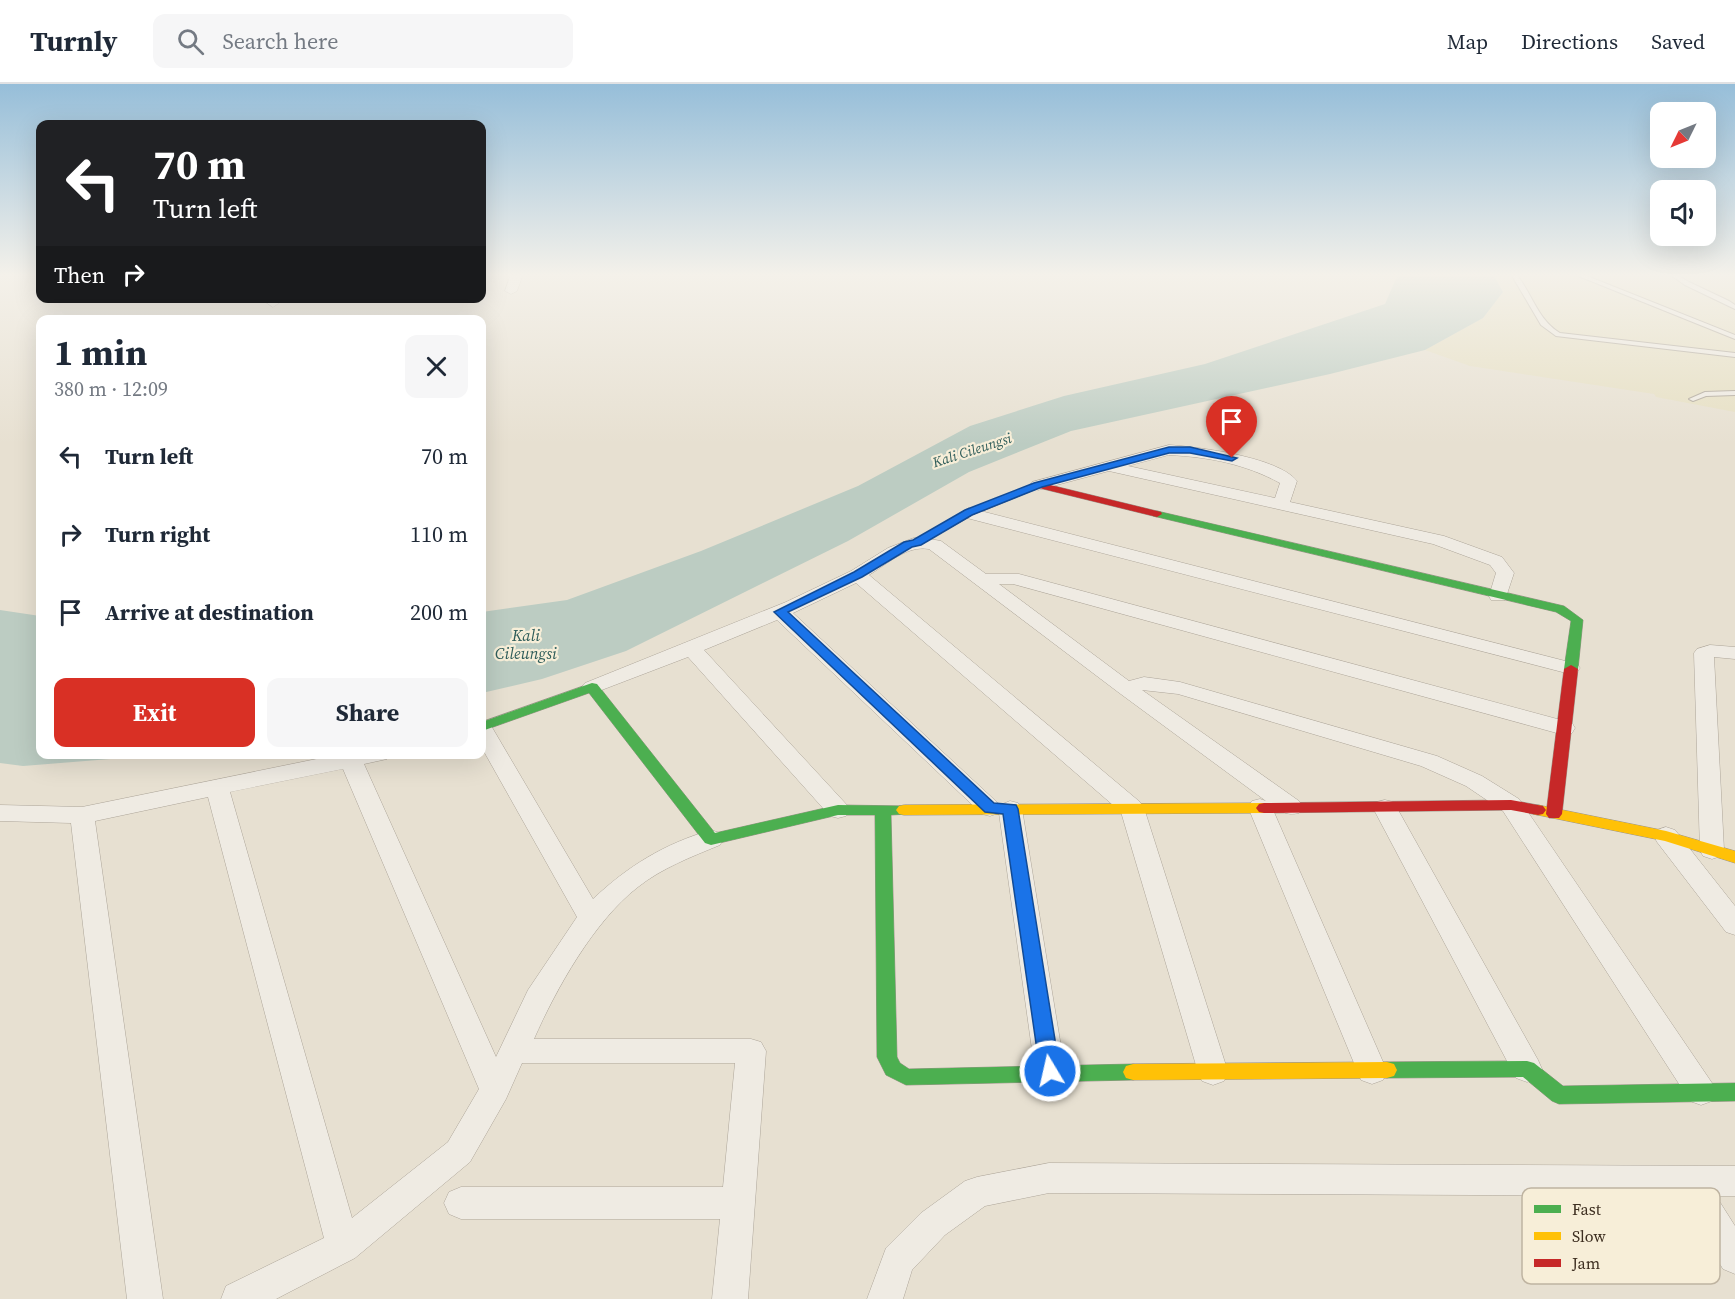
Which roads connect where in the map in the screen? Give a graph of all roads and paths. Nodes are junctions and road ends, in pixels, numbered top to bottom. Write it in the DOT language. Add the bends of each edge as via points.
graph roads {
  1 [pos="1549,331"];
  2 [pos="1719,331"];
  3 [pos="1735,337"];
  4 [pos="1735,356"];
  5 [pos="1735,393"];
  6 [pos="1694,399"];
  7 [pos="1108,466"];
  8 [pos="1038,485"];
  9 [pos="1281,505"];
  10 [pos="969,513"];
  11 [pos="917,542"];
  12 [pos="858,574"];
  13 [pos="982,580"];
  14 [pos="1498,596"];
  15 [pos="780,612"];
  16 [pos="690,648"];
  17 [pos="1735,654"];
  18 [pos="1570,669"];
  19 [pos="592,687"];
  20 [pos="1125,688"];
  21 [pos="486,727"];
  22 [pos="1564,728"];
  23 [pos="486,735"];
  24 [pos="362,759"];
  25 [pos="352,762"];
  26 [pos="216,786"];
  27 [pos="1511,805"];
  28 [pos="1260,807"];
  29 [pos="1291,807"];
  30 [pos="1132,808"];
  31 [pos="1385,808"];
  32 [pos="1000,809"];
  33 [pos="838,810"];
  34 [pos="883,811"];
  35 [pos="0,813"];
  36 [pos="1554,814"];
  37 [pos="82,815"];
  38 [pos="1666,837"];
  39 [pos="711,839"];
  40 [pos="1712,850"];
  41 [pos="1735,857"];
  42 [pos="591,918"];
  43 [pos="1735,925"];
  44 [pos="513,1051"];
  45 [pos="1527,1069"];
  46 [pos="1050,1071"];
  47 [pos="1372,1071"];
  48 [pos="1213,1072"];
  49 [pos="495,1090"];
  50 [pos="1701,1092"];
  51 [pos="1735,1092"];
  52 [pos="1735,1181"];
  53 [pos="1689,1182"];
  54 [pos="1693,1188"];
  55 [pos="461,1203"];
  56 [pos="738,1203"];
  57 [pos="1720,1233"];
  58 [pos="343,1246"];
  59 [pos="1735,1257"];
  60 [pos="145,1299"];
  61 [pos="239,1299"];
  62 [pos="730,1299"];
  63 [pos="885,1299"];
  1 -- 4 [label="lane" via="1558,335"];
  2 -- 3 [label="lane"];
  5 -- 6 [label="lane" via="1705,394"];
  7 -- 8 [label="street"];
  7 -- 9 [label="street"];
  7 -- 9 [label="street" via="1169,450 1213,454 1271,470 1289,481"];
  8 -- 10 [label="street"];
  8 -- 14 [label="street"];
  9 -- 14 [label="street" via="1438,540 1496,561 1505,573"];
  10 -- 11 [label="street"];
  10 -- 18 [label="street"];
  11 -- 12 [label="street"];
  11 -- 13 [label="street" via="935,545"];
  12 -- 15 [label="street"];
  12 -- 30 [label="street"];
  13 -- 20 [label="street"];
  13 -- 22 [label="street" via="1013,578"];
  14 -- 18 [label="street" via="1560,609 1576,620"];
  15 -- 16 [label="street"];
  15 -- 32 [label="street"];
  16 -- 19 [label="street"];
  16 -- 33 [label="street"];
  17 -- 40 [label="street" via="1704,653"];
  18 -- 22 [label="street"];
  19 -- 21 [label="street"];
  19 -- 39 [label="street"];
  20 -- 27 [label="street" via="1144,683 1180,688 1429,761 1474,781"];
  20 -- 29 [label="street"];
  22 -- 36 [label="street"];
  23 -- 42 [label="street"];
  24 -- 25 [label="street"];
  25 -- 26 [label="street"];
  25 -- 49 [label="street"];
  26 -- 37 [label="street"];
  26 -- 58 [label="street"];
  27 -- 31 [label="street"];
  27 -- 36 [label="street"];
  27 -- 50 [label="street"];
  28 -- 29 [label="street"];
  28 -- 30 [label="street"];
  28 -- 47 [label="street"];
  29 -- 31 [label="street"];
  30 -- 32 [label="street"];
  30 -- 48 [label="street"];
  31 -- 45 [label="street"];
  32 -- 34 [label="street"];
  32 -- 46 [label="street"];
  33 -- 34 [label="street"];
  33 -- 39 [label="street"];
  34 -- 46 [label="street" via="887,1057 893,1069 906,1077"];
  35 -- 37 [label="street"];
  36 -- 38 [label="street"];
  37 -- 60 [label="street"];
  38 -- 40 [label="street"];
  38 -- 43 [label="street"];
  39 -- 42 [label="street" via="663,859 628,881"];
  40 -- 41 [label="street"];
  42 -- 44 [label="street" via="538,998"];
  44 -- 49 [label="street"];
  44 -- 56 [label="street" via="751,1050"];
  45 -- 47 [label="street"];
  45 -- 50 [label="street" via="1559,1095"];
  46 -- 48 [label="street"];
  47 -- 48 [label="street"];
  49 -- 58 [label="street" via="459,1152"];
  50 -- 51 [label="street"];
  52 -- 53 [label="street"];
  53 -- 54 [label="street"];
  53 -- 63 [label="street" via="1049,1178 977,1192 933,1224 898,1260"];
  55 -- 56 [label="street"];
  56 -- 62 [label="street"];
  57 -- 59 [label="street"];
  58 -- 61 [label="street"];
}
